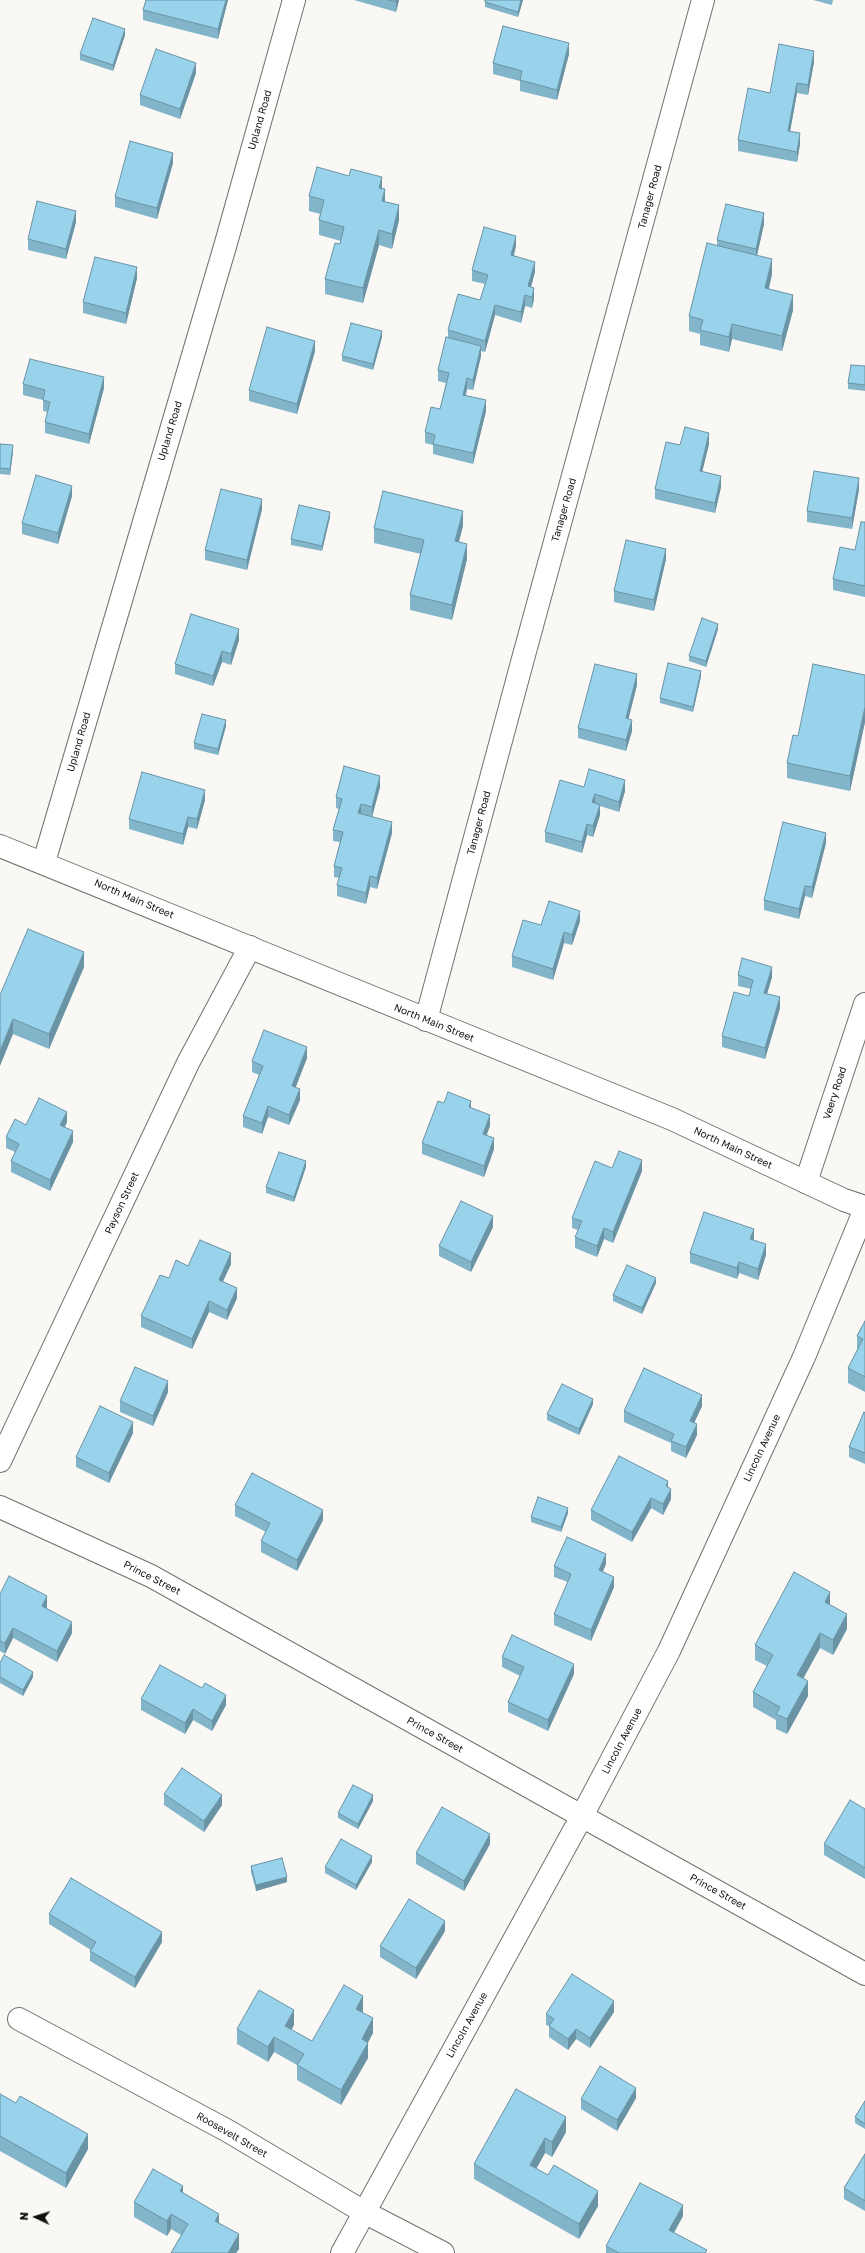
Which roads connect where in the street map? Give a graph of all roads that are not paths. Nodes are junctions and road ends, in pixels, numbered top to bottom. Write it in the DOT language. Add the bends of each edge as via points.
graph roads {
  1 [pos="294,0"];
  2 [pos="703,0"];
  3 [pos="0,846"];
  4 [pos="44,862"];
  5 [pos="250,947"];
  6 [pos="865,1004"];
  7 [pos="426,1020"];
  8 [pos="806,1182"];
  9 [pos="865,1208"];
  10 [pos="0,1461"];
  11 [pos="0,1507"];
  12 [pos="582,1816"];
  13 [pos="865,1974"];
  14 [pos="19,2019"];
  15 [pos="364,2212"];
  16 [pos="342,2253"];
  17 [pos="443,2253"];
  1 -- 4 [label="street, Upland Road" via="226,243"];
  2 -- 7 [label="street, Tanager Road"];
  3 -- 4 [label="street, North Main Street"];
  4 -- 5 [label="street, North Main Street"];
  5 -- 7 [label="street, North Main Street"];
  5 -- 10 [label="street, Payson Street" via="188,1063"];
  6 -- 8 [label="street, Veery Road"];
  7 -- 8 [label="street, North Main Street" via="672,1119"];
  8 -- 9 [label="street, North Main Street"];
  9 -- 12 [label="street, Lincoln Avenue" via="804,1357 669,1651"];
  11 -- 12 [label="street, Prince Street" via="151,1576"];
  12 -- 13 [label="street, Prince Street"];
  12 -- 15 [label="street, Lincoln Avenue"];
  14 -- 15 [label="street, Roosevelt Street" via="228,2131"];
  15 -- 16 [label="street, Lincoln Avenue"];
  15 -- 17 [label="street, Roosevelt Street"];
}
